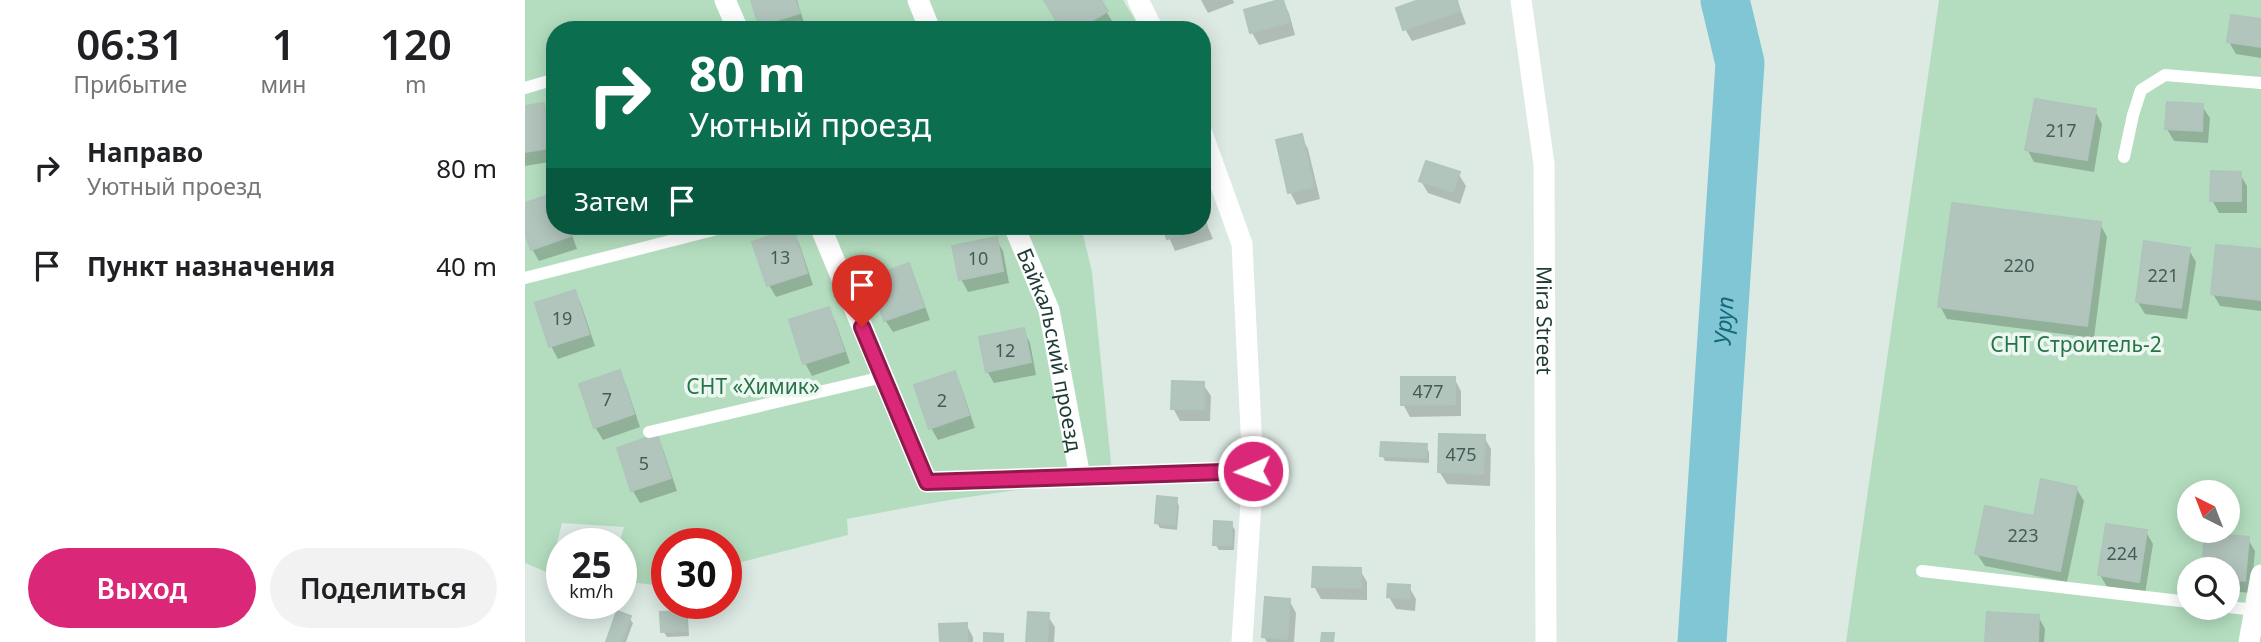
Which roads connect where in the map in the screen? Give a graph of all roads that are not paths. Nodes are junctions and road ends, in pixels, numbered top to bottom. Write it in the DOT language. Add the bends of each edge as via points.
graph roads {
  1 [pos="725,0"];
  2 [pos="918,0"];
  3 [pos="1138,0"];
  4 [pos="1521,0"];
  5 [pos="730,21"];
  6 [pos="926,21"];
  7 [pos="1148,21"];
  8 [pos="546,82"];
  9 [pos="2261,83"];
  10 [pos="525,88"];
  11 [pos="1211,157"];
  12 [pos="2124,157"];
  13 [pos="694,235"];
  14 [pos="824,235"];
  15 [pos="1018,235"];
  16 [pos="525,278"];
  17 [pos="883,377"];
  18 [pos="649,432"];
  19 [pos="1253,471"];
  20 [pos="1080,477"];
  21 [pos="1922,571"];
  22 [pos="2261,575"];
  23 [pos="2177,601"];
  24 [pos="2240,608"];
  25 [pos="2256,610"];
  26 [pos="1242,642"];
  27 [pos="1546,642"];
  28 [pos="2249,642"];
  1 -- 5 [label="street"];
  2 -- 6 [label="street"];
  3 -- 7 [label="street"];
  4 -- 27 [label="street, Mira Street" via="1544,164"];
  8 -- 10 [label="lane"];
  9 -- 12 [label="lane" via="2165,75 2141,90"];
  11 -- 19 [label="street" via="1242,244"];
  13 -- 16 [label="lane"];
  14 -- 17 [label="street"];
  15 -- 20 [label="street, Байкальский проезд" via="1049,310"];
  17 -- 18 [label="lane"];
  17 -- 20 [label="street" via="927,482"];
  19 -- 20 [label="street"];
  19 -- 26 [label="street"];
  21 -- 23 [label="lane"];
  22 -- 25 [label="street"];
  24 -- 25 [label="lane"];
  25 -- 28 [label="street"];
}
